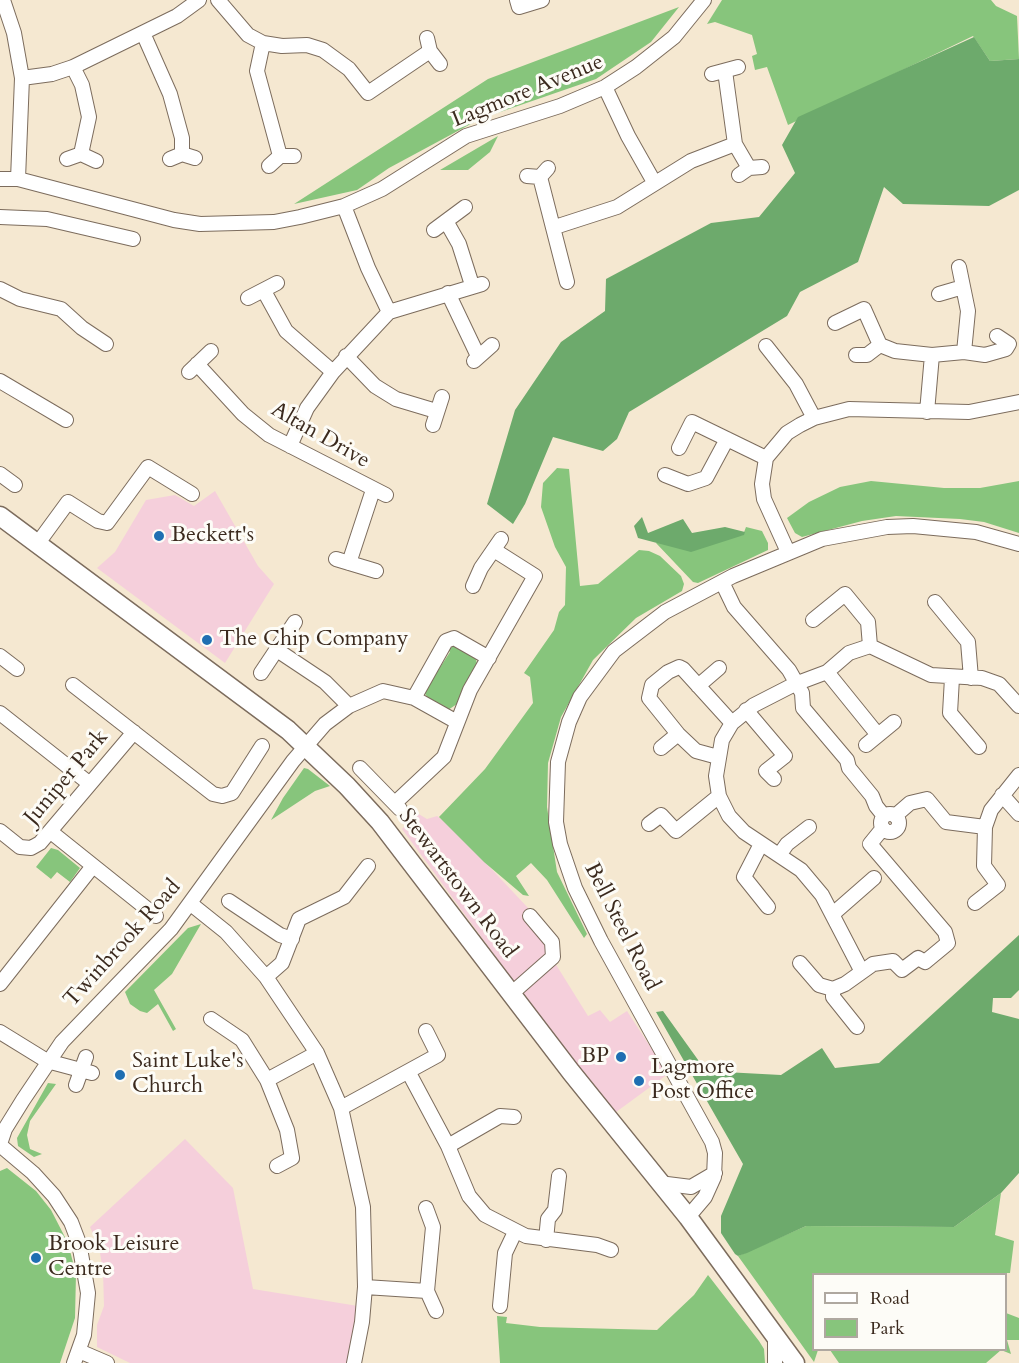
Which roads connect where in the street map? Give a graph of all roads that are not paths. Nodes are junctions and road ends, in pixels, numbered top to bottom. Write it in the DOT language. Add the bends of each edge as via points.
graph roads {
  1 [pos="3,0"];
  2 [pos="199,0"];
  3 [pos="218,0"];
  4 [pos="517,0"];
  5 [pos="542,0"];
  6 [pos="704,0"];
  7 [pos="14,33"];
  8 [pos="143,33"];
  9 [pos="0,39"];
  10 [pos="263,43"];
  11 [pos="440,64"];
  12 [pos="73,67"];
  13 [pos="725,70"];
  14 [pos="22,78"];
  15 [pos="605,87"];
  16 [pos="735,144"];
  17 [pos="81,154"];
  18 [pos="182,157"];
  19 [pos="67,159"];
  20 [pos="96,161"];
  21 [pos="269,166"];
  22 [pos="750,170"];
  23 [pos="539,174"];
  24 [pos="0,179"];
  25 [pos="18,179"];
  26 [pos="654,182"];
  27 [pos="344,206"];
  28 [pos="465,207"];
  29 [pos="0,217"];
  30 [pos="446,221"];
  31 [pos="555,227"];
  32 [pos="434,230"];
  33 [pos="133,239"];
  34 [pos="959,267"];
  35 [pos="277,283"];
  36 [pos="569,284"];
  37 [pos="963,287"];
  38 [pos="0,290"];
  39 [pos="264,291"];
  40 [pos="448,293"];
  41 [pos="939,294"];
  42 [pos="248,298"];
  43 [pos="389,312"];
  44 [pos="835,323"];
  45 [pos="997,336"];
  46 [pos="106,344"];
  47 [pos="492,345"];
  48 [pos="880,345"];
  49 [pos="766,346"];
  50 [pos="211,351"];
  51 [pos="964,352"];
  52 [pos="856,355"];
  53 [pos="932,355"];
  54 [pos="345,356"];
  55 [pos="333,372"];
  56 [pos="0,381"];
  57 [pos="442,397"];
  58 [pos="1019,402"];
  59 [pos="927,412"];
  60 [pos="814,418"];
  61 [pos="66,420"];
  62 [pos="727,439"];
  63 [pos="290,446"];
  64 [pos="679,448"];
  65 [pos="766,458"];
  66 [pos="0,474"];
  67 [pos="665,475"];
  68 [pos="15,485"];
  69 [pos="192,494"];
  70 [pos="0,516"];
  71 [pos="38,543"];
  72 [pos="1019,544"];
  73 [pos="788,552"];
  74 [pos="376,571"];
  75 [pos="722,582"];
  76 [pos="473,586"];
  77 [pos="935,602"];
  78 [pos="813,620"];
  79 [pos="295,622"];
  80 [pos="870,646"];
  81 [pos="277,650"];
  82 [pos="0,656"];
  83 [pos="489,658"];
  84 [pos="719,668"];
  85 [pos="17,669"];
  86 [pos="827,672"];
  87 [pos="261,673"];
  88 [pos="952,678"];
  89 [pos="971,678"];
  90 [pos="795,684"];
  91 [pos="73,685"];
  92 [pos="698,686"];
  93 [pos="1016,696"];
  94 [pos="414,698"];
  95 [pos="349,706"];
  96 [pos="746,710"];
  97 [pos="0,713"];
  98 [pos="457,722"];
  99 [pos="894,722"];
  100 [pos="732,723"];
  101 [pos="134,732"];
  102 [pos="678,734"];
  103 [pos="878,735"];
  104 [pos="866,745"];
  105 [pos="262,746"];
  106 [pos="305,746"];
  107 [pos="979,747"];
  108 [pos="661,748"];
  109 [pos="718,757"];
  110 [pos="360,768"];
  111 [pos="1019,775"];
  112 [pos="774,779"];
  113 [pos="90,784"];
  114 [pos="1002,795"];
  115 [pos="719,796"];
  116 [pos="1019,814"];
  117 [pos="887,820"];
  118 [pos="649,824"];
  119 [pos="809,826"];
  120 [pos="985,827"];
  121 [pos="0,831"];
  122 [pos="51,832"];
  123 [pos="760,844"];
  124 [pos="780,854"];
  125 [pos="93,866"];
  126 [pos="368,866"];
  127 [pos="874,878"];
  128 [pos="229,901"];
  129 [pos="975,903"];
  130 [pos="190,904"];
  131 [pos="768,907"];
  132 [pos="834,913"];
  133 [pos="156,916"];
  134 [pos="530,916"];
  135 [pos="292,939"];
  136 [pos="800,963"];
  137 [pos="861,970"];
  138 [pos="266,977"];
  139 [pos="0,984"];
  140 [pos="833,989"];
  141 [pos="511,994"];
  142 [pos="211,1019"];
  143 [pos="857,1026"];
  144 [pos="426,1031"];
  145 [pos="0,1032"];
  146 [pos="317,1053"];
  147 [pos="47,1061"];
  148 [pos="409,1073"];
  149 [pos="267,1080"];
  150 [pos="76,1085"];
  151 [pos="341,1108"];
  152 [pos="514,1117"];
  153 [pos="0,1144"];
  154 [pos="448,1146"];
  155 [pos="277,1166"];
  156 [pos="715,1173"];
  157 [pos="559,1176"];
  158 [pos="659,1183"];
  159 [pos="426,1208"];
  160 [pos="688,1217"];
  161 [pos="515,1232"];
  162 [pos="546,1240"];
  163 [pos="611,1250"];
  164 [pos="365,1287"];
  165 [pos="427,1291"];
  166 [pos="500,1306"];
  167 [pos="436,1311"];
  168 [pos="775,1335"];
  169 [pos="76,1357"];
  170 [pos="358,1362"];
  171 [pos="107,1363"];
  172 [pos="775,1363"];
  173 [pos="795,1363"];
  1 -- 7 [label="street"];
  2 -- 8 [label="street"];
  3 -- 10 [label="street" via="248,35"];
  4 -- 5 [label="street" via="519,7"];
  6 -- 15 [label="street, Lagmore Avenue" via="674,37"];
  7 -- 9 [label="street"];
  7 -- 14 [label="street"];
  8 -- 12 [label="street"];
  8 -- 18 [label="street" via="174,105"];
  10 -- 11 [label="street" via="308,45 323,50 349,69 368,93 429,45"];
  10 -- 21 [label="street" via="257,71 287,156"];
  12 -- 14 [label="street"];
  12 -- 17 [label="street" via="82,85 89,117"];
  13 -- 16 [label="street"];
  14 -- 25 [label="street"];
  15 -- 26 [label="street"];
  15 -- 27 [label="street, Lagmore Avenue" via="466,136 382,189"];
  16 -- 22 [label="street"];
  16 -- 26 [label="street" via="691,161"];
  17 -- 19 [label="street"];
  17 -- 20 [label="street"];
  23 -- 31 [label="street"];
  24 -- 25 [label="street, Lagmore Avenue"];
  25 -- 27 [label="street, Lagmore Avenue" via="200,224 274,222"];
  26 -- 31 [label="street" via="617,207"];
  27 -- 43 [label="street"];
  28 -- 30 [label="street"];
  29 -- 33 [label="street" via="47,219"];
  30 -- 32 [label="street"];
  30 -- 40 [label="street" via="477,285"];
  31 -- 36 [label="street"];
  34 -- 37 [label="street"];
  35 -- 39 [label="street"];
  37 -- 41 [label="street"];
  37 -- 51 [label="street" via="968,312"];
  38 -- 46 [label="street" via="61,309"];
  39 -- 42 [label="street"];
  39 -- 55 [label="street" via="286,331"];
  40 -- 43 [label="street"];
  40 -- 47 [label="street" via="476,358"];
  43 -- 54 [label="street"];
  44 -- 48 [label="street" via="864,309"];
  45 -- 51 [label="street" via="1009,344 1006,349 985,355"];
  48 -- 52 [label="street" via="867,355"];
  48 -- 53 [label="street" via="895,351"];
  49 -- 60 [label="street" via="780,354"];
  50 -- 63 [label="street, Altan Drive" via="193,368 269,435"];
  51 -- 53 [label="street"];
  53 -- 59 [label="street"];
  54 -- 55 [label="street"];
  54 -- 57 [label="street" via="375,386 434,418"];
  55 -- 63 [label="street" via="307,408"];
  56 -- 61 [label="street"];
  58 -- 59 [label="street" via="969,412"];
  59 -- 60 [label="street" via="860,408"];
  60 -- 65 [label="street" via="787,433"];
  62 -- 64 [label="street" via="692,422"];
  62 -- 65 [label="street"];
  62 -- 67 [label="street" via="706,477 688,484"];
  63 -- 74 [label="street, Altan Drive" via="379,492 342,561"];
  65 -- 73 [label="street" via="764,499"];
  66 -- 68 [label="street"];
  69 -- 71 [label="street" via="148,467 107,523 68,502"];
  70 -- 71 [label="main road, Stewartstown Road"];
  71 -- 106 [label="main road, Stewartstown Road"];
  72 -- 73 [label="street, Bell Steel Road" via="976,532 913,526 839,535"];
  73 -- 75 [label="street, Bell Steel Road"];
  75 -- 90 [label="street" via="734,607 789,670"];
  75 -- 156 [label="street, Bell Steel Road" via="648,623 603,664 580,697 569,722 555,791 560,844 575,888 712,1142"];
  76 -- 83 [label="street" via="497,545 537,573"];
  77 -- 89 [label="street" via="968,642"];
  78 -- 80 [label="street" via="845,594 868,622"];
  79 -- 81 [label="street"];
  80 -- 86 [label="street" via="849,653"];
  80 -- 88 [label="street" via="931,675"];
  81 -- 87 [label="street"];
  81 -- 95 [label="street" via="325,682"];
  82 -- 85 [label="street"];
  83 -- 94 [label="street" via="454,638 446,641"];
  83 -- 98 [label="street"];
  84 -- 92 [label="street"];
  86 -- 90 [label="street"];
  86 -- 103 [label="street"];
  88 -- 89 [label="street"];
  88 -- 107 [label="street" via="950,713"];
  89 -- 93 [label="street" via="999,684"];
  90 -- 96 [label="street"];
  90 -- 117 [label="street" via="802,693 803,708 847,760"];
  91 -- 101 [label="street, Juniper Park"];
  92 -- 100 [label="street"];
  92 -- 102 [label="street" via="679,667 652,686 649,698"];
  94 -- 95 [label="street, Twinbrook Road" via="384,692"];
  94 -- 98 [label="street, Twinbrook Road"];
  95 -- 106 [label="street, Twinbrook Road"];
  96 -- 100 [label="street"];
  96 -- 112 [label="street" via="785,756 766,771"];
  97 -- 113 [label="street"];
  98 -- 110 [label="street" via="444,757 398,807"];
  99 -- 103 [label="street"];
  100 -- 109 [label="street"];
  101 -- 105 [label="street, Juniper Park" via="213,794 222,796 232,793 258,763"];
  101 -- 113 [label="street, Juniper Park"];
  102 -- 108 [label="street"];
  102 -- 109 [label="street" via="696,751"];
  103 -- 104 [label="street"];
  106 -- 130 [label="street, Twinbrook Road"];
  106 -- 141 [label="main road, Stewartstown Road" via="380,822"];
  109 -- 115 [label="street"];
  111 -- 114 [label="street"];
  113 -- 122 [label="street, Juniper Park"];
  114 -- 116 [label="street"];
  114 -- 120 [label="street"];
  115 -- 118 [label="street" via="676,831 661,815"];
  115 -- 123 [label="street" via="729,816"];
  117 -- 120 [label="street" via="910,803 927,799 946,822"];
  117 -- 137 [label="street" via="870,844 945,932 948,943 925,962 918,958 902,970 892,962"];
  119 -- 124 [label="street" via="786,844"];
  120 -- 129 [label="street" via="984,866 998,885"];
  121 -- 122 [label="street, Juniper Park" via="20,847 32,848"];
  122 -- 125 [label="street"];
  123 -- 124 [label="street"];
  123 -- 131 [label="street" via="744,877"];
  124 -- 132 [label="street" via="801,870"];
  125 -- 133 [label="street"];
  125 -- 139 [label="street"];
  126 -- 135 [label="street" via="344,897 299,919"];
  127 -- 132 [label="street"];
  128 -- 135 [label="street"];
  130 -- 138 [label="street" via="226,932"];
  130 -- 147 [label="street, Twinbrook Road"];
  132 -- 137 [label="street"];
  134 -- 141 [label="street" via="552,942 553,957"];
  135 -- 138 [label="street" via="282,963"];
  136 -- 140 [label="street" via="819,985"];
  137 -- 140 [label="street" via="846,984"];
  138 -- 146 [label="street"];
  140 -- 143 [label="street" via="833,997"];
  141 -- 158 [label="main road, Stewartstown Road"];
  142 -- 149 [label="street" via="242,1040"];
  144 -- 148 [label="street" via="438,1055"];
  145 -- 147 [label="street"];
  146 -- 149 [label="street"];
  146 -- 151 [label="street"];
  147 -- 150 [label="street" via="87,1067"];
  147 -- 153 [label="street, Twinbrook Road"];
  148 -- 151 [label="street"];
  148 -- 154 [label="street"];
  149 -- 155 [label="street" via="287,1130 292,1158"];
  151 -- 164 [label="street" via="363,1207"];
  152 -- 154 [label="street" via="500,1116"];
  153 -- 169 [label="street" via="49,1189 74,1228 83,1255 88,1293 87,1318"];
  154 -- 161 [label="street" via="469,1196 485,1215"];
  156 -- 158 [label="street" via="691,1187"];
  156 -- 160 [label="street" via="708,1193"];
  157 -- 162 [label="street"];
  158 -- 160 [label="main road, Stewartstown Road"];
  159 -- 165 [label="street" via="433,1227"];
  160 -- 168 [label="main road, Stewartstown Road"];
  161 -- 162 [label="street"];
  161 -- 166 [label="street" via="505,1254"];
  162 -- 163 [label="street"];
  164 -- 165 [label="street"];
  164 -- 170 [label="street"];
  165 -- 167 [label="street"];
  168 -- 172 [label="street"];
  168 -- 173 [label="main road, Stewartstown Road"];
  169 -- 171 [label="street"];
}
